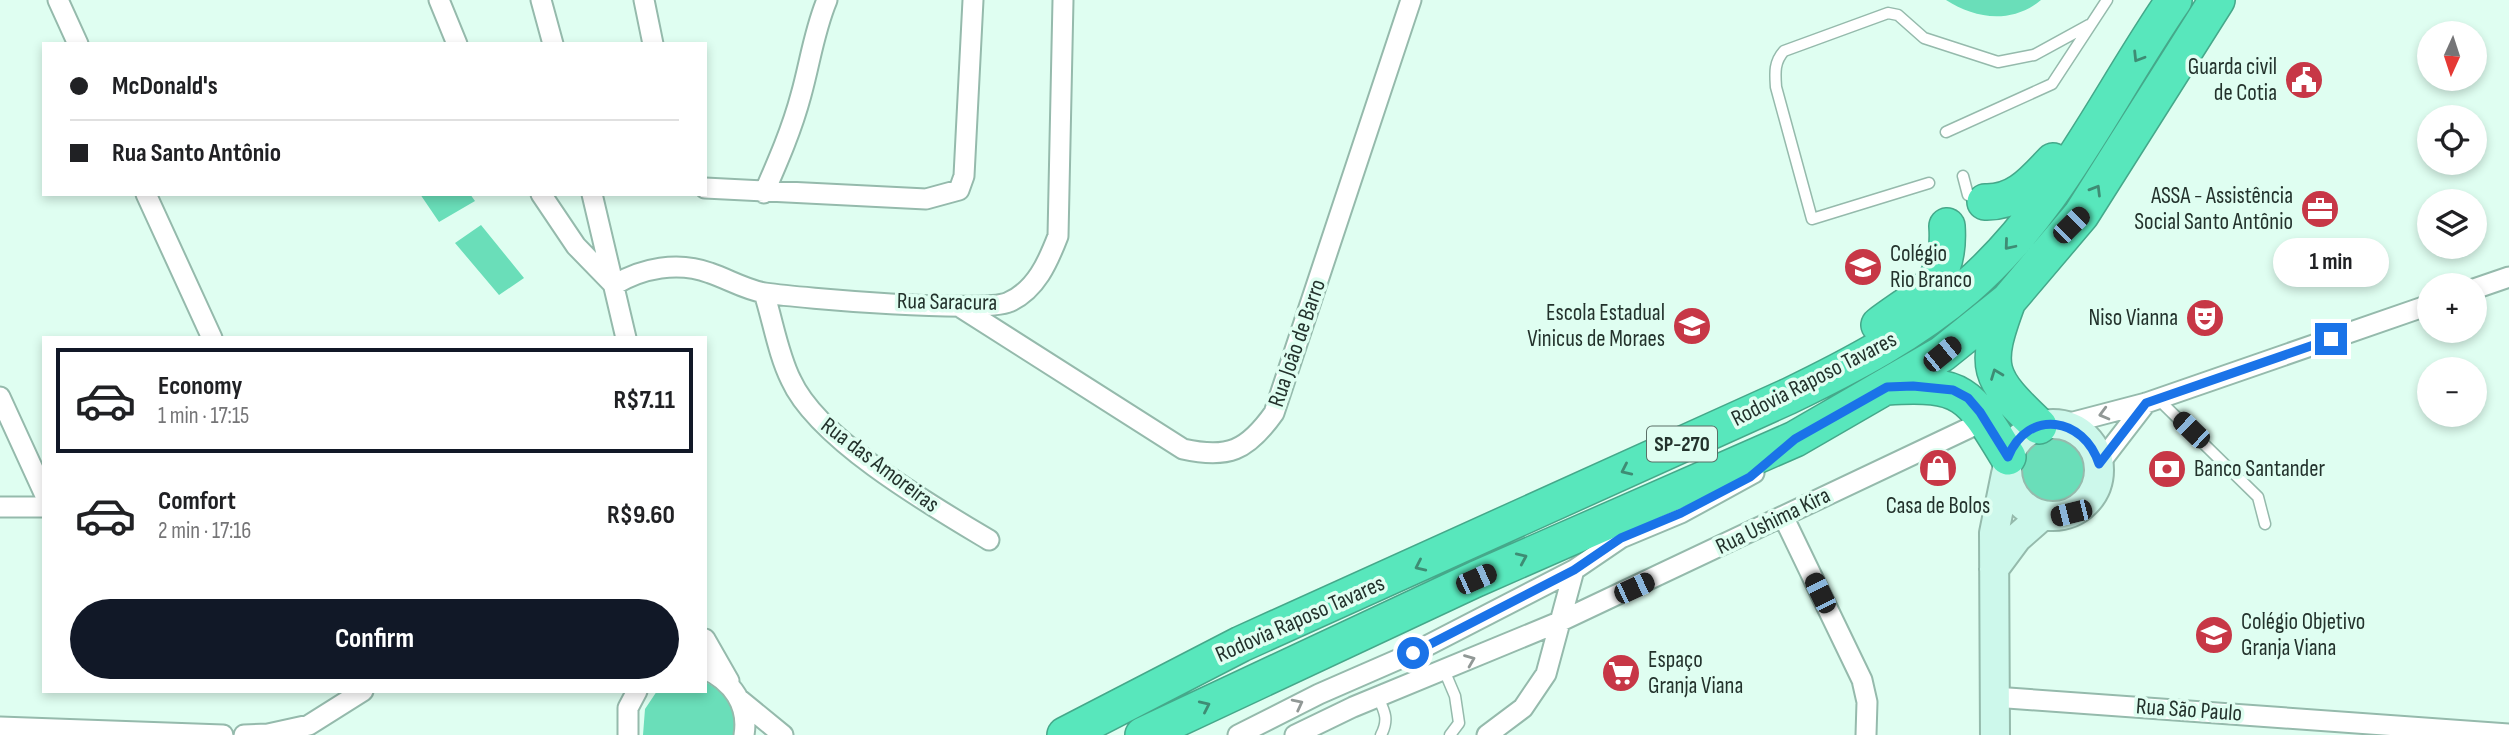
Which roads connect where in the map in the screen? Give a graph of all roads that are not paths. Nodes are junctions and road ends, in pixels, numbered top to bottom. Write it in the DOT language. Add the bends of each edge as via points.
graph roads {
  1 [pos="58,0"];
  2 [pos="439,0"];
  3 [pos="541,0"];
  4 [pos="644,0"];
  5 [pos="827,0"];
  6 [pos="973,0"];
  7 [pos="1063,0"];
  8 [pos="1411,0"];
  9 [pos="2107,0"];
  10 [pos="2174,0"];
  11 [pos="2217,0"];
  12 [pos="2089,25"];
  13 [pos="77,42"];
  14 [pos="456,42"];
  15 [pos="552,42"];
  16 [pos="653,42"];
  17 [pos="2113,97"];
  18 [pos="1946,132"];
  19 [pos="1929,183"];
  20 [pos="707,188"];
  21 [pos="1974,189"];
  22 [pos="764,193"];
  23 [pos="147,196"];
  24 [pos="542,196"];
  25 [pos="592,196"];
  26 [pos="1947,226"];
  27 [pos="2509,277"];
  28 [pos="614,285"];
  29 [pos="2487,285"];
  30 [pos="764,293"];
  31 [pos="2008,300"];
  32 [pos="960,307"];
  33 [pos="2417,309"];
  34 [pos="211,336"];
  35 [pos="626,336"];
  36 [pos="1887,387"];
  37 [pos="1789,396"];
  38 [pos="0,397"];
  39 [pos="2152,401"];
  40 [pos="1986,421"];
  41 [pos="2051,426"];
  42 [pos="1795,439"];
  43 [pos="2099,464"];
  44 [pos="2007,466"];
  45 [pos="42,489"];
  46 [pos="0,507"];
  47 [pos="42,507"];
  48 [pos="1783,516"];
  49 [pos="2042,516"];
  50 [pos="2265,524"];
  51 [pos="989,540"];
  52 [pos="1994,569"];
  53 [pos="1574,570"];
  54 [pos="1559,622"];
  55 [pos="707,642"];
  56 [pos="707,670"];
  57 [pos="1444,670"];
  58 [pos="360,693"];
  59 [pos="635,693"];
  60 [pos="738,696"];
  61 [pos="1378,697"];
  62 [pos="1994,697"];
  63 [pos="0,727"];
  64 [pos="2372,729"];
  65 [pos="2509,734"];
  66 [pos="223,735"];
  67 [pos="244,735"];
  68 [pos="628,735"];
  69 [pos="744,735"];
  70 [pos="783,735"];
  71 [pos="1065,735"];
  72 [pos="1143,735"];
  73 [pos="1238,735"];
  74 [pos="1294,735"];
  75 [pos="1381,735"];
  76 [pos="1450,735"];
  77 [pos="1487,735"];
  78 [pos="1866,735"];
  79 [pos="1995,735"];
  1 -- 13 [label="street"];
  2 -- 14 [label="street"];
  3 -- 15 [label="street"];
  4 -- 16 [label="street"];
  5 -- 22 [label="street" via="786,143"];
  6 -- 22 [label="street" via="964,177 959,190 926,199"];
  7 -- 32 [label="street, Rua Saracura" via="1058,236 1048,264 1016,298 1007,303"];
  8 -- 32 [label="street, Rua João de Barro" via="1274,413 1257,437 1237,450 1210,455 1182,449"];
  9 -- 12 [label="lane"];
  10 -- 17 [label="highway, Rodovia Raposo Tavares / SP-270, one-way"];
  31 -- 11 [label="highway, Rodovia Raposo Tavares / SP-270, one-way" via="2081,215"];
  12 -- 18 [label="lane" via="2052,84"];
  12 -- 19 [label="lane" via="2034,55 1998,62 1924,38 1898,15 1888,13 1784,51 1774,72 1776,87 1812,219"];
  17 -- 21 [label="highway" via="2026,188 2005,201"];
  17 -- 37 [label="highway, Rodovia Raposo Tavares / SP-270, one-way" via="2031,218 1968,287 1902,334"];
  20 -- 22 [label="street"];
  23 -- 34 [label="street"];
  24 -- 28 [label="street" via="576,246"];
  25 -- 28 [label="street"];
  26 -- 37 [label="highway" via="1947,260 1934,282"];
  27 -- 29 [label="street"];
  28 -- 30 [label="street, Rua Saracura" via="656,267 706,271"];
  28 -- 35 [label="street"];
  30 -- 32 [label="street, Rua Saracura"];
  30 -- 51 [label="street, Rua das Amoreiras" via="790,380 809,411 931,505"];
  31 -- 36 [label="highway, Rodovia Raposo Tavares / SP-270" via="1942,354"];
  41 -- 31 [label="highway, one-way" via="2008,397 1993,370 1992,348"];
  33 -- 39 [label="street"];
  36 -- 40 [label="highway" via="1953,390 1968,398"];
  36 -- 42 [label="highway, Rodovia Raposo Tavares / SP-270"];
  37 -- 71 [label="highway, Rodovia Raposo Tavares / SP-270, one-way" via="1241,644"];
  38 -- 45 [label="street"];
  39 -- 41 [label="street, one-way"];
  39 -- 43 [label="street"];
  39 -- 50 [label="lane" via="2258,497"];
  40 -- 44 [label="highway"];
  40 -- 48 [label="street, Rua Ushima Kira"];
  41 -- 43 [label="main road" via="2087,439"];
  41 -- 44 [label="main road" via="2021,436"];
  42 -- 53 [label="street" via="1750,477 1621,538"];
  72 -- 42 [label="highway, Rodovia Raposo Tavares / SP-270, one-way" via="1476,579"];
  43 -- 49 [label="main road" via="2094,493 2084,505 2071,513"];
  44 -- 49 [label="main road" via="2017,500"];
  44 -- 52 [label="main road" via="1994,533"];
  46 -- 47 [label="street"];
  48 -- 54 [label="street, Rua Ushima Kira"];
  48 -- 78 [label="street" via="1862,680"];
  49 -- 52 [label="main road" via="2017,538"];
  52 -- 62 [label="main road"];
  53 -- 54 [label="street"];
  73 -- 53 [label="street, one-way" via="1413,653"];
  57 -- 54 [label="street, Rua Ushima Kira, one-way"];
  54 -- 77 [label="street" via="1546,674 1536,690 1523,708"];
  55 -- 60 [label="street"];
  56 -- 60 [label="street" via="724,679"];
  57 -- 61 [label="street, Rua Ushima Kira"];
  57 -- 76 [label="lane" via="1455,696 1459,723"];
  58 -- 67 [label="street" via="309,725"];
  59 -- 68 [label="street" via="628,708"];
  60 -- 69 [label="street"];
  60 -- 70 [label="street"];
  61 -- 74 [label="street, Rua Ushima Kira"];
  61 -- 75 [label="lane" via="1387,724"];
  62 -- 64 [label="street, Rua São Paulo"];
  62 -- 79 [label="main road"];
  63 -- 66 [label="street"];
  64 -- 65 [label="street, Rua São Paulo"];
}
